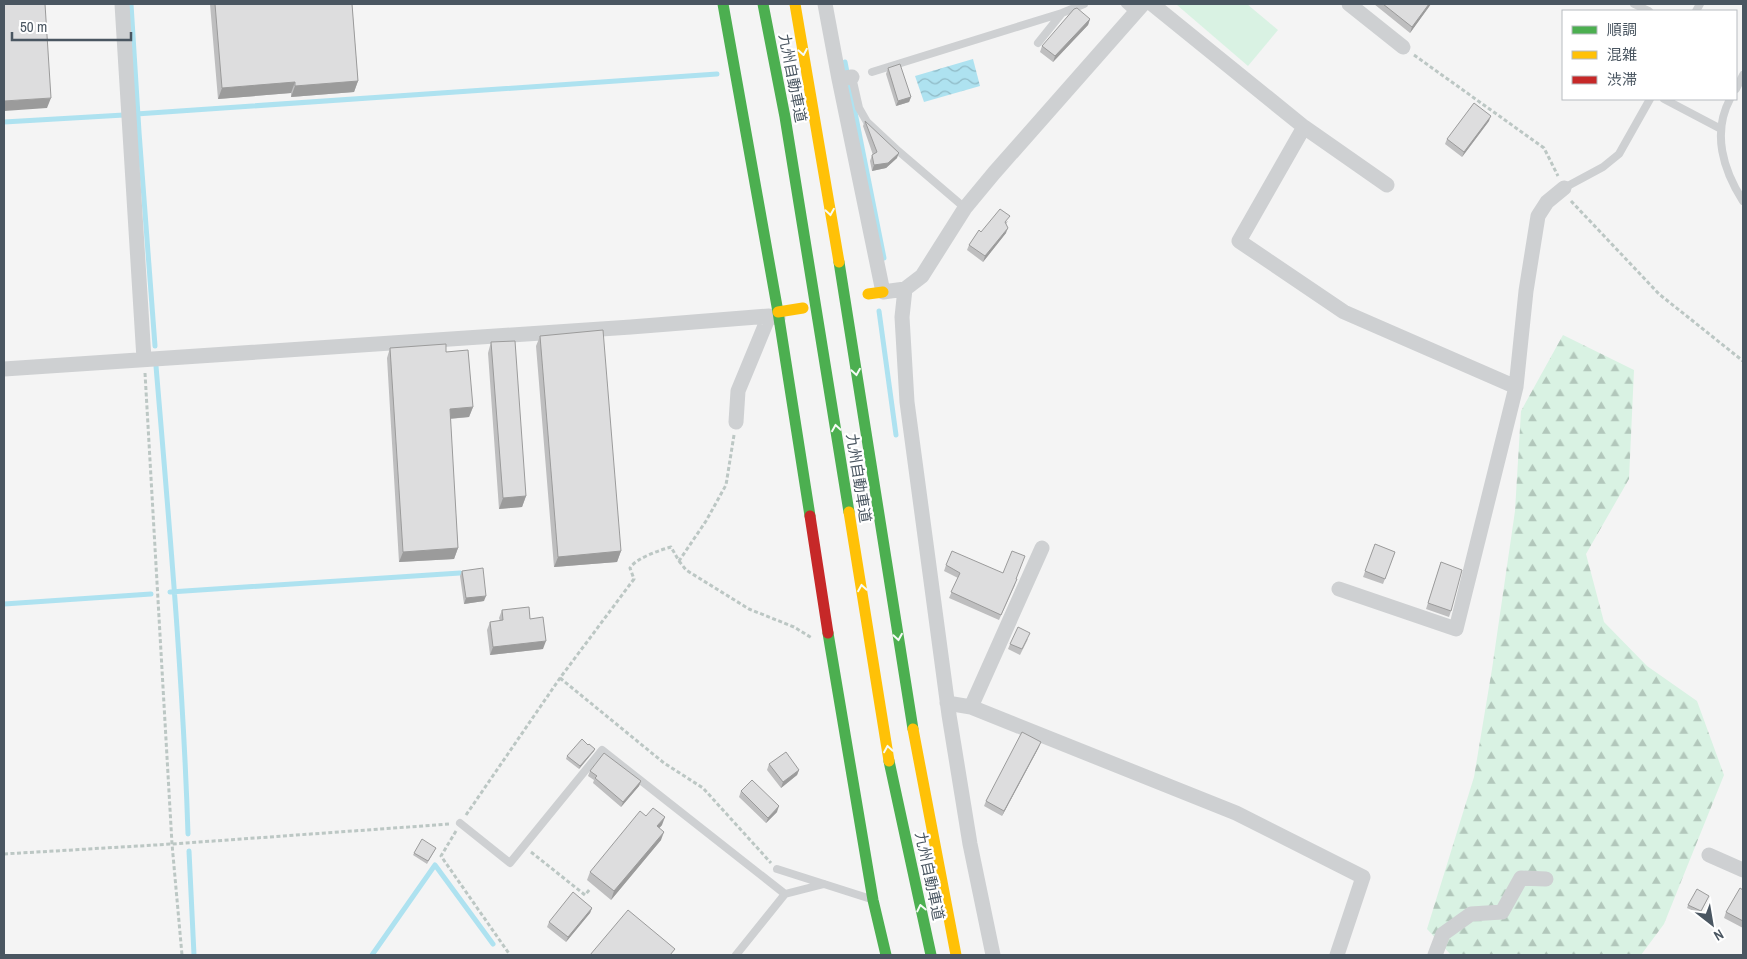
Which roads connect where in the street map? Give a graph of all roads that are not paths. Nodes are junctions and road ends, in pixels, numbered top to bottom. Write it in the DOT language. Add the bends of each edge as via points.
graph roads {
  1 [pos="122,4"];
  2 [pos="723,4"];
  3 [pos="763,4"];
  4 [pos="795,4"];
  5 [pos="825,4"];
  6 [pos="1084,4"];
  7 [pos="1152,4"];
  8 [pos="1349,4"];
  9 [pos="1634,4"];
  10 [pos="1134,7"];
  11 [pos="1647,10"];
  12 [pos="1062,13"];
  13 [pos="1038,43"];
  14 [pos="1403,47"];
  15 [pos="872,72"];
  16 [pos="1743,75"];
  17 [pos="846,78"];
  18 [pos="1737,87"];
  19 [pos="1649,100"];
  20 [pos="1666,100"];
  21 [pos="1730,100"];
  22 [pos="1304,127"];
  23 [pos="1721,129"];
  24 [pos="1387,184"];
  25 [pos="1564,188"];
  26 [pos="1743,201"];
  27 [pos="965,208"];
  28 [pos="905,288"];
  29 [pos="803,308"];
  30 [pos="775,316"];
  31 [pos="144,360"];
  32 [pos="4,369"];
  33 [pos="1516,387"];
  34 [pos="736,422"];
  35 [pos="1042,548"];
  36 [pos="1339,589"];
  37 [pos="947,703"];
  38 [pos="971,707"];
  39 [pos="460,823"];
  40 [pos="1709,855"];
  41 [pos="777,869"];
  42 [pos="1743,870"];
  43 [pos="1546,879"];
  44 [pos="824,884"];
  45 [pos="785,894"];
  46 [pos="873,900"];
  47 [pos="736,955"];
  48 [pos="886,955"];
  49 [pos="931,955"];
  50 [pos="956,955"];
  51 [pos="992,955"];
  52 [pos="1337,955"];
  53 [pos="1435,955"];
  1 -- 31 [label="street"];
  2 -- 30 [label="main road"];
  49 -- 3 [label="main road, 九州自動車道, one-way" via="889,759 792,154"];
  4 -- 50 [label="main road, 九州自動車道, one-way" via="916,746"];
  5 -- 17 [label="street"];
  6 -- 12 [label="lane"];
  7 -- 22 [label="street"];
  8 -- 14 [label="street"];
  9 -- 11 [label="lane"];
  10 -- 27 [label="street"];
  12 -- 13 [label="lane"];
  12 -- 15 [label="lane"];
  16 -- 18 [label="lane"];
  17 -- 27 [label="lane" via="868,122"];
  17 -- 28 [label="street" via="876,293"];
  19 -- 25 [label="lane" via="1619,154 1603,167"];
  20 -- 23 [label="lane"];
  21 -- 23 [label="lane"];
  22 -- 24 [label="street"];
  22 -- 33 [label="street" via="1239,241 1344,312"];
  23 -- 26 [label="lane" via="1722,158"];
  25 -- 33 [label="street" via="1547,202 1538,216"];
  27 -- 28 [label="street" via="922,276"];
  28 -- 37 [label="street" via="902,317 907,402"];
  29 -- 30 [label="main road"];
  30 -- 31 [label="street"];
  30 -- 34 [label="street" via="738,390"];
  30 -- 46 [label="main road"];
  31 -- 32 [label="street"];
  33 -- 36 [label="street" via="1456,629"];
  35 -- 38 [label="street"];
  37 -- 38 [label="street"];
  37 -- 51 [label="street"];
  38 -- 52 [label="street" via="1236,813 1364,877"];
  39 -- 45 [label="lane" via="510,863 602,750"];
  40 -- 42 [label="street"];
  41 -- 44 [label="lane"];
  43 -- 53 [label="street" via="1522,878 1502,912 1471,914 1443,934"];
  44 -- 45 [label="lane"];
  44 -- 46 [label="lane"];
  45 -- 47 [label="lane"];
  46 -- 48 [label="main road"];
}
